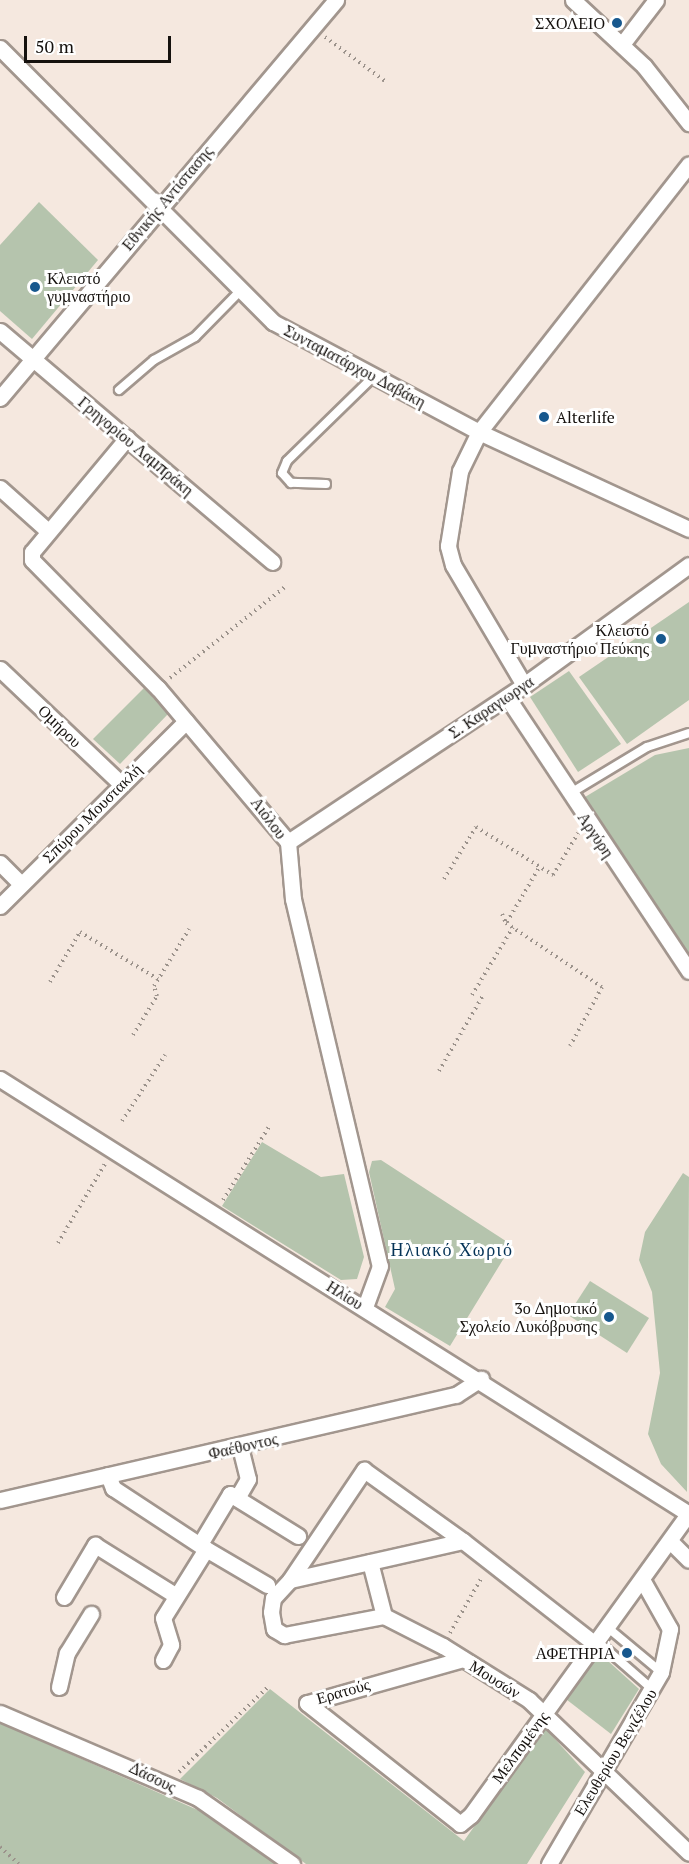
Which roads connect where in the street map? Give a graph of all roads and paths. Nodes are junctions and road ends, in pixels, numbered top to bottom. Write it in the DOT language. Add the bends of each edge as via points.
graph roads {
  1 [pos="336,0"];
  2 [pos="573,0"];
  3 [pos="656,0"];
  4 [pos="313,28"];
  5 [pos="623,43"];
  6 [pos="0,48"];
  7 [pos="385,81"];
  8 [pos="689,123"];
  9 [pos="689,164"];
  10 [pos="159,207"];
  11 [pos="241,290"];
  12 [pos="0,331"];
  13 [pos="33,359"];
  14 [pos="372,378"];
  15 [pos="119,390"];
  16 [pos="0,398"];
  17 [pos="479,432"];
  18 [pos="127,438"];
  19 [pos="326,484"];
  20 [pos="0,488"];
  21 [pos="689,529"];
  22 [pos="48,531"];
  23 [pos="272,562"];
  24 [pos="689,565"];
  25 [pos="286,586"];
  26 [pos="0,669"];
  27 [pos="524,685"];
  28 [pos="158,688"];
  29 [pos="507,697"];
  30 [pos="186,720"];
  31 [pos="689,733"];
  32 [pos="121,784"];
  33 [pos="569,794"];
  34 [pos="586,819"];
  35 [pos="288,842"];
  36 [pos="0,863"];
  37 [pos="540,866"];
  38 [pos="444,879"];
  39 [pos="21,884"];
  40 [pos="0,906"];
  41 [pos="502,914"];
  42 [pos="506,923"];
  43 [pos="513,927"];
  44 [pos="189,929"];
  45 [pos="689,971"];
  46 [pos="158,979"];
  47 [pos="50,982"];
  48 [pos="472,995"];
  49 [pos="482,997"];
  50 [pos="133,1035"];
  51 [pos="570,1046"];
  52 [pos="165,1055"];
  53 [pos="439,1071"];
  54 [pos="0,1079"];
  55 [pos="122,1121"];
  56 [pos="270,1125"];
  57 [pos="113,1151"];
  58 [pos="215,1214"];
  59 [pos="58,1243"];
  60 [pos="365,1307"];
  61 [pos="481,1379"];
  62 [pos="240,1448"];
  63 [pos="108,1475"];
  64 [pos="4,1495"];
  65 [pos="237,1498"];
  66 [pos="689,1514"];
  67 [pos="298,1536"];
  68 [pos="463,1541"];
  69 [pos="671,1542"];
  70 [pos="203,1546"];
  71 [pos="689,1560"];
  72 [pos="370,1562"];
  73 [pos="490,1562"];
  74 [pos="290,1580"];
  75 [pos="643,1581"];
  76 [pos="267,1586"];
  77 [pos="175,1595"];
  78 [pos="64,1597"];
  79 [pos="91,1614"];
  80 [pos="384,1616"];
  81 [pos="607,1627"];
  82 [pos="596,1642"];
  83 [pos="443,1646"];
  84 [pos="463,1659"];
  85 [pos="163,1660"];
  86 [pos="661,1672"];
  87 [pos="59,1687"];
  88 [pos="267,1688"];
  89 [pos="654,1692"];
  90 [pos="0,1713"];
  91 [pos="543,1716"];
  92 [pos="373,1760"];
  93 [pos="604,1770"];
  94 [pos="167,1783"];
  95 [pos="0,1847"];
  96 [pos="689,1852"];
  97 [pos="19,1864"];
  98 [pos="292,1864"];
  99 [pos="549,1864"];
  1 -- 4 [label="street, Εθνικής Αντίστασης"];
  2 -- 5 [label="street"];
  3 -- 5 [label="street"];
  4 -- 7 [label="path"];
  4 -- 10 [label="street, Εθνικής Αντίστασης"];
  5 -- 8 [label="street"];
  6 -- 10 [label="street, Συνταματάρχου Δαβάκη"];
  9 -- 17 [label="street"];
  10 -- 11 [label="street, Συνταματάρχου Δαβάκη"];
  10 -- 13 [label="street, Εθνικής Αντίστασης"];
  11 -- 14 [label="street, Συνταματάρχου Δαβάκη" via="273,322"];
  11 -- 15 [label="lane" via="195,337 154,360"];
  12 -- 13 [label="street, Γρηγορίου Λαμπράκη"];
  13 -- 16 [label="street, Εθνικής Αντίστασης"];
  13 -- 18 [label="street, Γρηγορίου Λαμπράκη"];
  14 -- 17 [label="street, Συνταματάρχου Δαβάκη"];
  14 -- 19 [label="lane" via="287,461 282,472 291,483"];
  17 -- 21 [label="street, Συνταματάρχου Δαβάκη"];
  17 -- 27 [label="street" via="460,471 448,546 453,565"];
  18 -- 22 [label="street, Αιόλου"];
  18 -- 23 [label="street, Γρηγορίου Λαμπράκη"];
  20 -- 22 [label="street"];
  22 -- 28 [label="street, Αιόλου" via="32,552 36,566"];
  24 -- 27 [label="street, Σ. Καραγιωργα"];
  25 -- 28 [label="path"];
  26 -- 32 [label="street, Ομήρου"];
  27 -- 29 [label="street, Σ. Καραγιωργα"];
  28 -- 30 [label="street, Αιόλου"];
  29 -- 33 [label="street, Αργύρη"];
  29 -- 35 [label="street, Σ. Καραγιωργα"];
  30 -- 32 [label="street, Σπύρου Μουστακλή"];
  30 -- 35 [label="street, Αιόλου"];
  31 -- 33 [label="lane" via="647,747"];
  32 -- 39 [label="street, Σπύρου Μουστακλή"];
  33 -- 34 [label="street, Αργύρη"];
  34 -- 37 [label="path" via="553,875"];
  34 -- 45 [label="street, Αργύρη"];
  35 -- 60 [label="street, Αιόλου" via="293,899 380,1266"];
  36 -- 39 [label="street"];
  37 -- 38 [label="path" via="476,827"];
  37 -- 42 [label="path"];
  39 -- 40 [label="street, Σπύρου Μουστακλή"];
  41 -- 42 [label="path"];
  42 -- 43 [label="path"];
  43 -- 48 [label="path"];
  43 -- 51 [label="path" via="602,987"];
  44 -- 46 [label="path"];
  46 -- 47 [label="path" via="80,932"];
  46 -- 50 [label="path" via="157,996"];
  49 -- 53 [label="path"];
  52 -- 55 [label="path"];
  54 -- 57 [label="street, Ηλίου"];
  56 -- 58 [label="path"];
  57 -- 58 [label="street, Ηλίου"];
  57 -- 59 [label="path"];
  58 -- 60 [label="street, Ηλίου"];
  60 -- 61 [label="street, Ηλίου"];
  61 -- 62 [label="street, Φαέθοντος" via="456,1395"];
  61 -- 66 [label="street, Ηλίου"];
  62 -- 63 [label="street, Φαέθοντος"];
  62 -- 65 [label="street" via="248,1479"];
  63 -- 64 [label="street, Φαέθοντος"];
  63 -- 70 [label="street" via="113,1488"];
  65 -- 67 [label="street"];
  65 -- 70 [label="street" via="230,1494"];
  66 -- 69 [label="street"];
  68 -- 72 [label="street"];
  68 -- 73 [label="street"];
  68 -- 74 [label="street" via="364,1470"];
  69 -- 71 [label="street"];
  69 -- 75 [label="street"];
  70 -- 76 [label="street"];
  70 -- 77 [label="street"];
  72 -- 74 [label="street"];
  72 -- 80 [label="street"];
  73 -- 82 [label="street"];
  73 -- 83 [label="path"];
  74 -- 80 [label="street" via="279,1588 271,1612 274,1629 284,1635"];
  75 -- 81 [label="street, Μελπομένης"];
  75 -- 86 [label="street, Ελευθερίου Βενιζέλου" via="670,1629"];
  77 -- 78 [label="street" via="95,1545"];
  77 -- 85 [label="street" via="163,1618 171,1645"];
  79 -- 87 [label="street" via="67,1653"];
  80 -- 83 [label="street, Μουσών"];
  81 -- 82 [label="street, Μελπομένης"];
  81 -- 86 [label="lane"];
  82 -- 89 [label="lane"];
  82 -- 91 [label="street, Μελπομένης"];
  83 -- 84 [label="street, Μουσών"];
  84 -- 91 [label="street, Μουσών" via="529,1700"];
  84 -- 92 [label="street, Ερατούς" via="310,1699 312,1710"];
  86 -- 89 [label="street, Ελευθερίου Βενιζέλου"];
  88 -- 94 [label="path"];
  89 -- 93 [label="street, Ελευθερίου Βενιζέλου"];
  90 -- 94 [label="street, Δάσους"];
  91 -- 92 [label="street, Μελπομένης" via="460,1824"];
  91 -- 93 [label="street, Μουσών"];
  93 -- 96 [label="street, Μουσών"];
  93 -- 99 [label="street, Ελευθερίου Βενιζέλου"];
  94 -- 98 [label="street, Δάσους"];
  95 -- 97 [label="path"];
}
